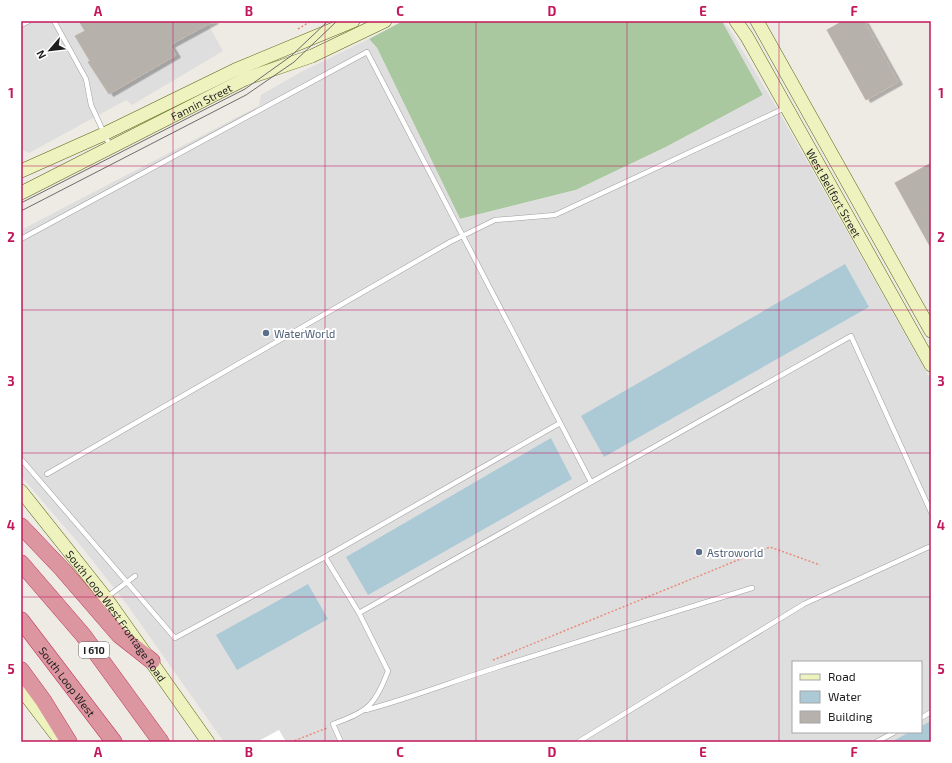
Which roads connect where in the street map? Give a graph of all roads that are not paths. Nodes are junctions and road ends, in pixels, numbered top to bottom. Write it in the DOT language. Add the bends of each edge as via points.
graph roads {
  1 [pos="29,21"];
  2 [pos="54,21"];
  3 [pos="353,21"];
  4 [pos="385,21"];
  5 [pos="736,21"];
  6 [pos="757,21"];
  7 [pos="21,25"];
  8 [pos="786,108"];
  9 [pos="104,134"];
  10 [pos="111,147"];
  11 [pos="21,171"];
  12 [pos="21,193"];
  13 [pos="462,237"];
  14 [pos="21,239"];
  15 [pos="931,331"];
  16 [pos="931,365"];
  17 [pos="560,423"];
  18 [pos="21,460"];
  19 [pos="47,474"];
  20 [pos="591,482"];
  21 [pos="21,491"];
  22 [pos="931,512"];
  23 [pos="21,526"];
  24 [pos="931,546"];
  25 [pos="325,557"];
  26 [pos="21,563"];
  27 [pos="135,576"];
  28 [pos="128,582"];
  29 [pos="752,588"];
  30 [pos="106,598"];
  31 [pos="359,613"];
  32 [pos="21,620"];
  33 [pos="152,661"];
  34 [pos="21,670"];
  35 [pos="21,689"];
  36 [pos="366,710"];
  37 [pos="931,712"];
  38 [pos="922,717"];
  39 [pos="893,733"];
  40 [pos="62,742"];
  41 [pos="69,742"];
  42 [pos="114,742"];
  43 [pos="161,742"];
  44 [pos="208,742"];
  45 [pos="341,742"];
  46 [pos="578,742"];
  47 [pos="876,742"];
  1 -- 7 [label="lane"];
  2 -- 9 [label="lane" via="86,79 91,105"];
  3 -- 9 [label="main road, Fannin Street" via="235,70"];
  4 -- 10 [label="main road, Fannin Street" via="312,56 245,79"];
  5 -- 8 [label="main road, West Bellfort Street"];
  6 -- 15 [label="main road, West Bellfort Street"];
  8 -- 13 [label="lane" via="555,215 495,220"];
  8 -- 16 [label="main road, West Bellfort Street"];
  9 -- 10 [label="lane"];
  9 -- 11 [label="main road, Fannin Street"];
  10 -- 12 [label="main road, Fannin Street"];
  13 -- 14 [label="lane" via="367,52"];
  13 -- 17 [label="lane"];
  13 -- 19 [label="lane"];
  17 -- 20 [label="lane"];
  17 -- 25 [label="lane"];
  18 -- 28 [label="lane"];
  20 -- 22 [label="lane" via="851,336"];
  20 -- 31 [label="lane"];
  21 -- 30 [label="main road, South Loop West Frontage Road"];
  23 -- 33 [label="highway" via="119,635"];
  24 -- 46 [label="lane" via="804,604"];
  25 -- 28 [label="lane" via="175,638"];
  25 -- 31 [label="lane"];
  26 -- 43 [label="highway, I 610" via="83,635"];
  27 -- 28 [label="lane"];
  28 -- 30 [label="lane"];
  29 -- 36 [label="lane" via="642,620 401,701"];
  30 -- 33 [label="main road, South Loop West Frontage Road"];
  31 -- 36 [label="lane" via="388,671 380,691"];
  32 -- 42 [label="highway, South Loop West"];
  33 -- 44 [label="main road, South Loop West Frontage Road"];
  34 -- 41 [label="highway"];
  35 -- 40 [label="main road"];
  36 -- 45 [label="lane" via="333,725"];
  37 -- 38 [label="lane"];
  39 -- 47 [label="lane"];
}
